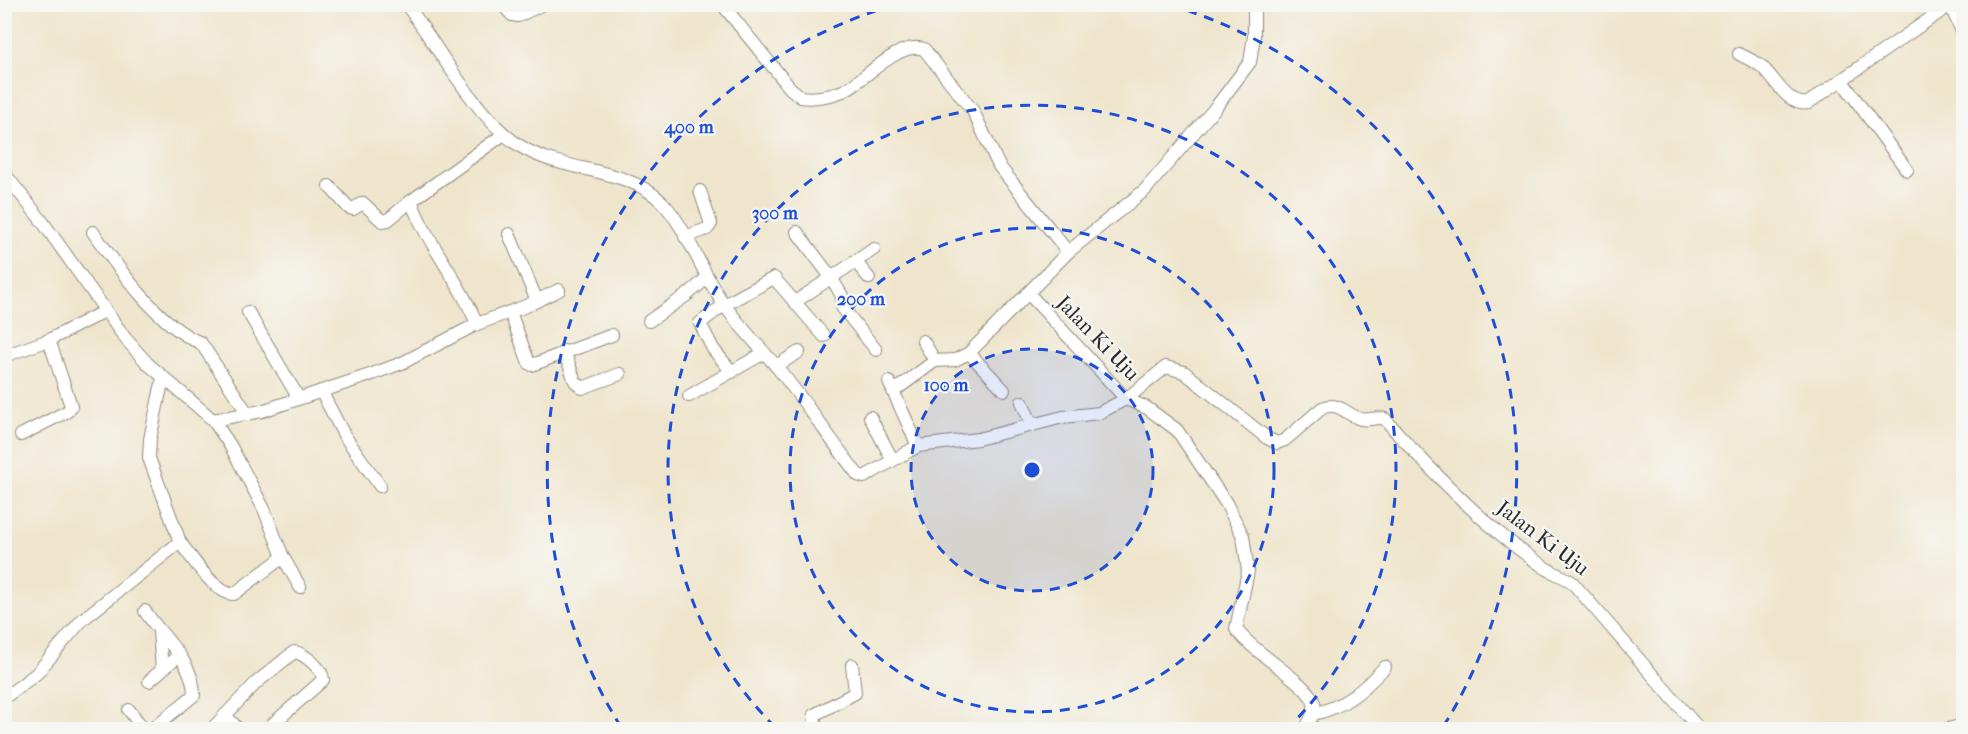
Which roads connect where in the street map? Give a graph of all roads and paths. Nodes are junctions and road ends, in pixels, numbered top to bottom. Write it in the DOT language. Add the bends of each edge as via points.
graph roads {
  1 [pos="406,4"];
  2 [pos="502,4"];
  3 [pos="543,4"];
  4 [pos="722,4"];
  5 [pos="1254,4"];
  6 [pos="1950,5"];
  7 [pos="1964,36"];
  8 [pos="1739,54"];
  9 [pos="1842,81"];
  10 [pos="504,134"];
  11 [pos="1907,170"];
  12 [pos="4,173"];
  13 [pos="329,186"];
  14 [pos="700,191"];
  15 [pos="411,201"];
  16 [pos="93,232"];
  17 [pos="796,232"];
  18 [pos="509,234"];
  19 [pos="685,237"];
  20 [pos="874,249"];
  21 [pos="1068,252"];
  22 [pos="855,261"];
  23 [pos="831,277"];
  24 [pos="706,278"];
  25 [pos="869,278"];
  26 [pos="559,290"];
  27 [pos="1028,293"];
  28 [pos="537,301"];
  29 [pos="795,302"];
  30 [pos="724,305"];
  31 [pos="105,311"];
  32 [pos="248,312"];
  33 [pos="510,312"];
  34 [pos="649,321"];
  35 [pos="477,324"];
  36 [pos="612,335"];
  37 [pos="824,336"];
  38 [pos="49,340"];
  39 [pos="923,341"];
  40 [pos="876,350"];
  41 [pos="564,351"];
  42 [pos="800,352"];
  43 [pos="764,353"];
  44 [pos="969,353"];
  45 [pos="4,356"];
  46 [pos="935,361"];
  47 [pos="776,366"];
  48 [pos="732,372"];
  49 [pos="620,374"];
  50 [pos="163,378"];
  51 [pos="1004,390"];
  52 [pos="321,391"];
  53 [pos="688,396"];
  54 [pos="298,398"];
  55 [pos="1126,399"];
  56 [pos="1022,402"];
  57 [pos="248,414"];
  58 [pos="870,417"];
  59 [pos="213,420"];
  60 [pos="1032,425"];
  61 [pos="21,435"];
  62 [pos="918,446"];
  63 [pos="892,459"];
  64 [pos="380,486"];
  65 [pos="180,542"];
  66 [pos="283,557"];
  67 [pos="300,587"];
  68 [pos="145,611"];
  69 [pos="159,632"];
  70 [pos="179,655"];
  71 [pos="852,665"];
  72 [pos="1385,667"];
  73 [pos="162,669"];
  74 [pos="148,681"];
  75 [pos="4,698"];
  76 [pos="129,710"];
  77 [pos="1313,714"];
  78 [pos="225,715"];
  79 [pos="1964,725"];
  80 [pos="144,729"];
  81 [pos="151,729"];
  82 [pos="211,729"];
  83 [pos="239,729"];
  84 [pos="266,729"];
  85 [pos="816,729"];
  86 [pos="1305,729"];
  87 [pos="1700,729"];
  88 [pos="1944,729"];
  1 -- 10 [label="street" via="472,97"];
  2 -- 3 [label="street" via="518,16"];
  4 -- 21 [label="street" via="801,97 844,90 899,53 924,49 972,111 999,166"];
  5 -- 21 [label="street, Jalan Ki Uju" via="1252,54 1243,72 1145,190"];
  6 -- 7 [label="street"];
  6 -- 9 [label="street"];
  8 -- 9 [label="street" via="1763,67 1793,102 1801,105"];
  9 -- 11 [label="street"];
  10 -- 15 [label="street"];
  10 -- 19 [label="street" via="534,154 630,181 663,203"];
  12 -- 31 [label="street"];
  13 -- 15 [label="street" via="349,208 363,203 382,221"];
  14 -- 19 [label="street" via="711,224"];
  15 -- 35 [label="street" via="468,300"];
  16 -- 57 [label="street" via="141,295 190,340 201,343"];
  17 -- 23 [label="street"];
  18 -- 28 [label="street"];
  19 -- 24 [label="street"];
  20 -- 22 [label="street"];
  21 -- 27 [label="street, Jalan Ki Uju"];
  22 -- 23 [label="street"];
  22 -- 25 [label="street"];
  23 -- 29 [label="street"];
  23 -- 40 [label="street" via="842,296 842,307"];
  24 -- 30 [label="street"];
  24 -- 34 [label="street"];
  26 -- 28 [label="street"];
  27 -- 44 [label="street"];
  27 -- 55 [label="street, Jalan Ki Uju"];
  28 -- 33 [label="street"];
  29 -- 30 [label="street" via="774,278"];
  29 -- 37 [label="street"];
  30 -- 43 [label="street"];
  30 -- 48 [label="street" via="700,326"];
  31 -- 38 [label="street"];
  31 -- 50 [label="street"];
  32 -- 54 [label="street"];
  33 -- 35 [label="street"];
  33 -- 41 [label="street" via="530,364"];
  35 -- 52 [label="street" via="402,363"];
  36 -- 41 [label="street"];
  38 -- 45 [label="street"];
  38 -- 61 [label="street" via="72,406"];
  39 -- 46 [label="street"];
  41 -- 49 [label="street" via="575,381 582,388"];
  42 -- 47 [label="street"];
  43 -- 47 [label="street"];
  43 -- 48 [label="street"];
  44 -- 46 [label="street" via="955,360"];
  44 -- 51 [label="street"];
  46 -- 62 [label="street" via="892,387"];
  47 -- 63 [label="street" via="858,475 873,474"];
  48 -- 53 [label="street"];
  50 -- 59 [label="street"];
  50 -- 65 [label="street" via="149,459"];
  52 -- 54 [label="street"];
  52 -- 64 [label="street" via="344,435"];
  54 -- 57 [label="street"];
  55 -- 60 [label="street" via="1099,413"];
  55 -- 77 [label="street" via="1147,408 1178,430 1226,502 1243,536 1248,559 1236,629 1255,651 1307,692 1314,704"];
  55 -- 87 [label="street, Jalan Ki Uju" via="1166,367 1184,372 1277,443 1328,405 1340,406 1361,419 1385,419 1494,527 1544,567 1572,582"];
  56 -- 60 [label="street"];
  57 -- 59 [label="street"];
  58 -- 63 [label="street"];
  59 -- 66 [label="street" via="264,509"];
  60 -- 62 [label="street" via="978,439"];
  62 -- 63 [label="street"];
  65 -- 66 [label="street" via="227,595 234,594"];
  65 -- 75 [label="street" via="82,620 36,674"];
  66 -- 67 [label="street"];
  68 -- 69 [label="street"];
  69 -- 70 [label="street"];
  69 -- 73 [label="street"];
  70 -- 73 [label="street"];
  70 -- 81 [label="street" via="191,672 194,695"];
  71 -- 85 [label="street" via="855,693 814,715"];
  72 -- 77 [label="street" via="1360,694"];
  73 -- 74 [label="street"];
  76 -- 80 [label="street"];
  77 -- 86 [label="street"];
  78 -- 82 [label="street"];
  78 -- 83 [label="street"];
  78 -- 84 [label="street" via="294,652 301,654 322,673 323,680"];
  79 -- 88 [label="street"];
}
